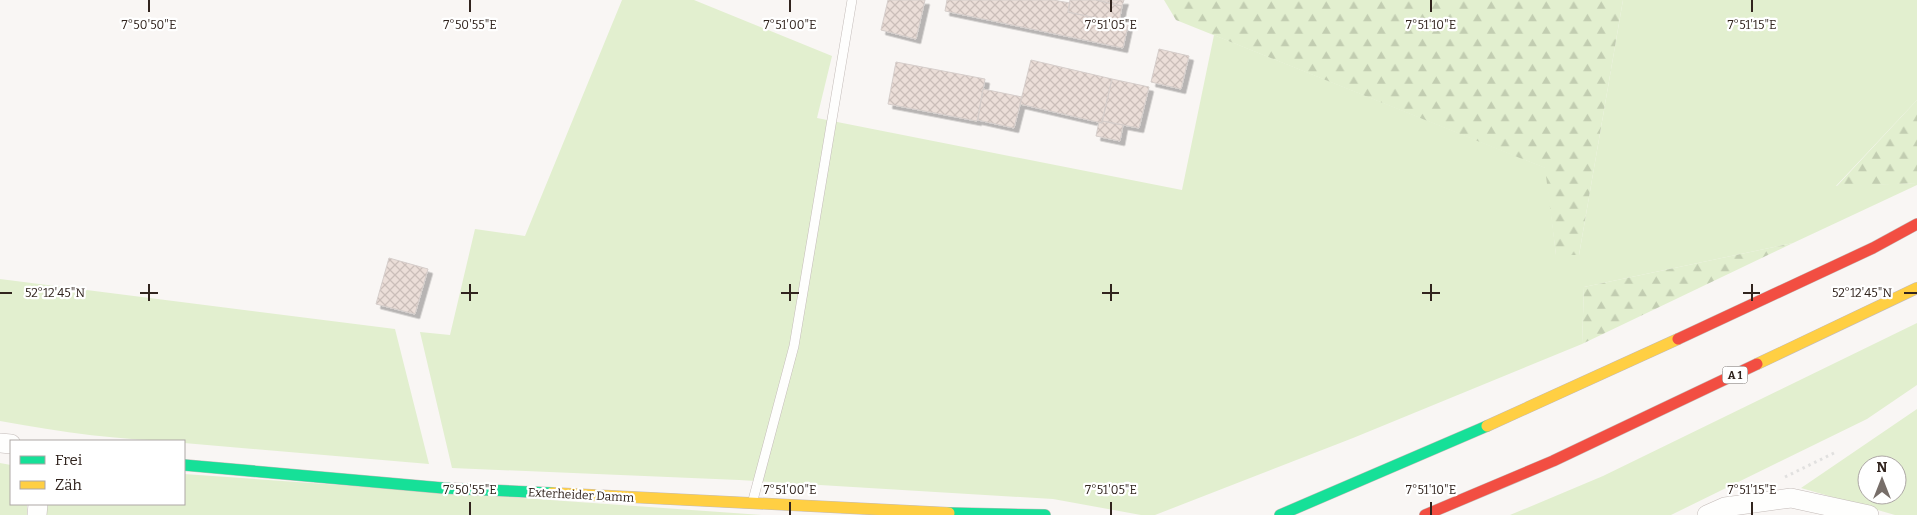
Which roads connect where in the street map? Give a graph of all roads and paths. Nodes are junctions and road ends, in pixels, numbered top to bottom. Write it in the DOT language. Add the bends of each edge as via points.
graph roads {
  1 [pos="852,0"];
  2 [pos="1917,224"];
  3 [pos="1917,288"];
  4 [pos="185,465"];
  5 [pos="752,503"];
  6 [pos="981,514"];
  7 [pos="1045,515"];
  8 [pos="1280,515"];
  9 [pos="1425,515"];
  10 [pos="1707,515"];
  11 [pos="1869,515"];
  1 -- 5 [label="lane" via="794,346"];
  2 -- 8 [label="main road" via="1529,408"];
  3 -- 9 [label="main road, A 1" via="1553,460"];
  4 -- 5 [label="main road, Exterheider Damm" via="443,488"];
  5 -- 6 [label="main road, Exterheider Damm"];
  6 -- 7 [label="main road, Exterheider Damm"];
  10 -- 11 [label="street" via="1725,507 1791,498"];
}
